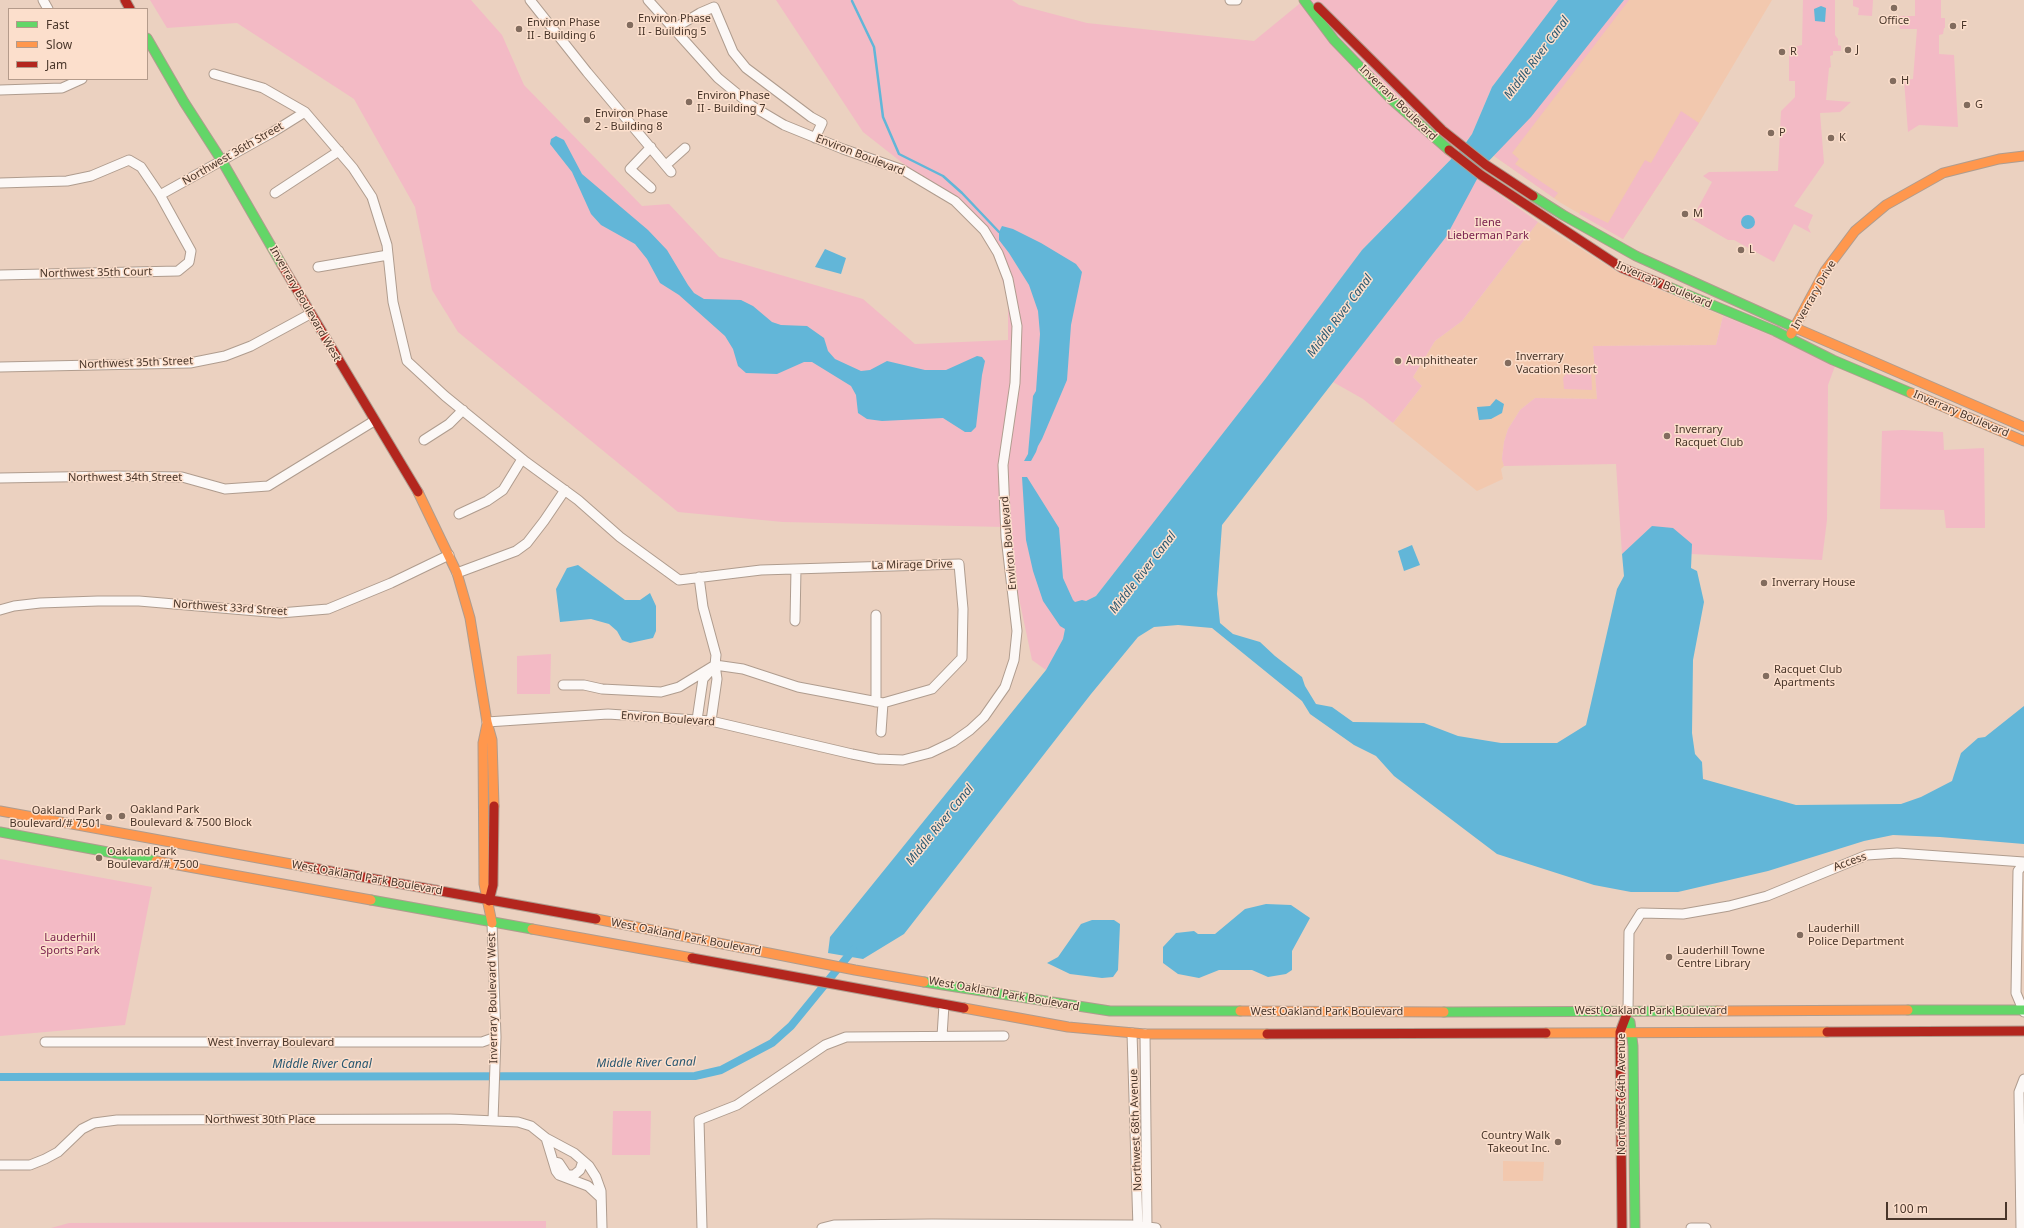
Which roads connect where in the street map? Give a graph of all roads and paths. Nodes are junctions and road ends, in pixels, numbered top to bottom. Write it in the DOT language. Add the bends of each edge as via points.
graph roads {
  1 [pos="530,0"];
  2 [pos="648,0"];
  3 [pos="1230,0"];
  4 [pos="1237,0"];
  5 [pos="1304,0"];
  6 [pos="1312,0"];
  7 [pos="673,29"];
  8 [pos="148,42"];
  9 [pos="214,74"];
  10 [pos="80,80"];
  11 [pos="0,90"];
  12 [pos="305,112"];
  13 [pos="815,138"];
  14 [pos="651,147"];
  15 [pos="685,148"];
  16 [pos="339,152"];
  17 [pos="2024,156"];
  18 [pos="222,161"];
  19 [pos="0,183"];
  20 [pos="651,188"];
  21 [pos="275,193"];
  22 [pos="160,195"];
  23 [pos="388,255"];
  24 [pos="318,267"];
  25 [pos="0,275"];
  26 [pos="310,314"];
  27 [pos="1794,327"];
  28 [pos="1789,338"];
  29 [pos="0,367"];
  30 [pos="463,410"];
  31 [pos="374,421"];
  32 [pos="2024,427"];
  33 [pos="424,440"];
  34 [pos="2024,441"];
  35 [pos="522,459"];
  36 [pos="0,478"];
  37 [pos="565,490"];
  38 [pos="460,514"];
  39 [pos="449,555"];
  40 [pos="796,569"];
  41 [pos="457,573"];
  42 [pos="699,577"];
  43 [pos="0,610"];
  44 [pos="876,615"];
  45 [pos="795,621"];
  46 [pos="715,665"];
  47 [pos="563,685"];
  48 [pos="880,702"];
  49 [pos="697,720"];
  50 [pos="711,721"];
  51 [pos="487,722"];
  52 [pos="881,732"];
  53 [pos="0,811"];
  54 [pos="62,823"];
  55 [pos="102,830"];
  56 [pos="0,832"];
  57 [pos="37,839"];
  58 [pos="71,845"];
  59 [pos="276,862"];
  60 [pos="2024,862"];
  61 [pos="300,866"];
  62 [pos="244,877"];
  63 [pos="268,881"];
  64 [pos="489,901"];
  65 [pos="492,923"];
  66 [pos="698,938"];
  67 [pos="667,954"];
  68 [pos="944,1005"];
  69 [pos="2024,1010"];
  70 [pos="1628,1011"];
  71 [pos="1381,1012"];
  72 [pos="1408,1012"];
  73 [pos="2024,1016"];
  74 [pos="1390,1026"];
  75 [pos="2024,1031"];
  76 [pos="1620,1032"];
  77 [pos="1632,1032"];
  78 [pos="1132,1033"];
  79 [pos="1351,1033"];
  80 [pos="1145,1034"];
  81 [pos="942,1036"];
  82 [pos="1004,1036"];
  83 [pos="496,1037"];
  84 [pos="45,1042"];
  85 [pos="2024,1079"];
  86 [pos="1621,1106"];
  87 [pos="493,1120"];
  88 [pos="1633,1120"];
  89 [pos="1621,1121"];
  90 [pos="1634,1137"];
  91 [pos="546,1138"];
  92 [pos="583,1161"];
  93 [pos="554,1162"];
  94 [pos="0,1165"];
  95 [pos="601,1198"];
  96 [pos="932,1226"];
  97 [pos="944,1226"];
  98 [pos="1020,1226"];
  99 [pos="1146,1227"];
  100 [pos="602,1228"];
  101 [pos="702,1228"];
  102 [pos="822,1228"];
  103 [pos="1622,1228"];
  104 [pos="1635,1228"];
  105 [pos="1691,1228"];
  106 [pos="1706,1228"];
  107 [pos="2022,1228"];
  1 -- 14 [label="street"];
  2 -- 7 [label="street, Environ Boulevard"];
  3 -- 4 [label="street"];
  5 -- 28 [label="main road, Inverrary Boulevard" via="1339,46 1391,99 1453,154 1481,175 1622,268"];
  6 -- 27 [label="main road, Inverrary Boulevard" via="1345,36 1442,130 1486,165 1564,216 1636,256"];
  7 -- 13 [label="street, Environ Boulevard" via="718,78 752,106 784,125"];
  7 -- 13 [label="street" via="714,7 734,52 746,68 810,117 822,123"];
  8 -- 18 [label="main road, Inverrary Boulevard West"];
  9 -- 12 [label="street" via="263,88"];
  10 -- 11 [label="street" via="62,88"];
  12 -- 16 [label="street"];
  12 -- 18 [label="street, Northwest 36th Street"];
  13 -- 50 [label="street, Environ Boulevard" via="903,170 955,201 984,230 998,253 1008,278 1017,326 1015,383 1003,465 1006,537 1017,631 1014,660 1005,687 984,717 970,730 930,753 903,760 858,756"];
  14 -- 15 [label="street" via="669,168"];
  14 -- 20 [label="street" via="630,169"];
  16 -- 21 [label="street"];
  16 -- 23 [label="street" via="372,197"];
  17 -- 27 [label="main road, Inverrary Drive" via="1999,159 1943,173 1886,205 1855,231 1829,266"];
  18 -- 22 [label="street, Northwest 36th Street"];
  18 -- 26 [label="main road, Inverrary Boulevard West"];
  19 -- 22 [label="street" via="67,181 91,176 129,160 141,167"];
  22 -- 25 [label="street, Northwest 35th Court" via="191,251 189,262 178,271"];
  23 -- 24 [label="street"];
  23 -- 30 [label="street" via="393,302 407,361"];
  26 -- 29 [label="street, Northwest 35th Street" via="251,346 225,356 190,363"];
  26 -- 31 [label="main road, Inverrary Boulevard West"];
  27 -- 28 [label="main road, Inverrary Drive"];
  27 -- 32 [label="main road, Inverrary Boulevard"];
  28 -- 34 [label="main road, Inverrary Boulevard" via="1833,360"];
  30 -- 33 [label="street" via="449,424"];
  30 -- 35 [label="street"];
  31 -- 36 [label="street, Northwest 34th Street" via="268,486 225,489 182,477"];
  31 -- 39 [label="main road, Inverrary Boulevard West" via="415,486"];
  35 -- 37 [label="street"];
  35 -- 38 [label="street" via="503,490"];
  37 -- 41 [label="street" via="544,521 516,551"];
  37 -- 42 [label="street" via="620,537 679,580"];
  39 -- 41 [label="main road, Inverrary Boulevard West"];
  39 -- 43 [label="street, Northwest 33rd Street" via="328,609 280,613 139,601 98,601 40,603"];
  40 -- 42 [label="street, La Mirage Drive"];
  40 -- 45 [label="street"];
  40 -- 48 [label="street, La Mirage Drive" via="959,564 963,609 962,658 932,689"];
  41 -- 51 [label="main road, Inverrary Boulevard West" via="470,618"];
  42 -- 46 [label="street" via="703,607 716,655"];
  44 -- 48 [label="street"];
  46 -- 47 [label="street" via="679,687 662,692"];
  46 -- 48 [label="street, La Mirage Drive" via="743,669 798,687"];
  46 -- 49 [label="street" via="703,679"];
  46 -- 50 [label="street" via="717,679"];
  48 -- 52 [label="street"];
  49 -- 50 [label="street, Environ Boulevard"];
  49 -- 51 [label="street, Environ Boulevard" via="608,714"];
  51 -- 64 [label="main road, Inverrary Boulevard West" via="483,743 483,800 484,884"];
  53 -- 54 [label="main road, West Oakland Park Boulevard"];
  54 -- 55 [label="main road, West Oakland Park Boulevard"];
  54 -- 57 [label="main road" via="51,835"];
  55 -- 58 [label="main road" via="80,836"];
  55 -- 59 [label="main road, West Oakland Park Boulevard"];
  56 -- 57 [label="main road, West Oakland Park Boulevard"];
  57 -- 58 [label="main road, West Oakland Park Boulevard"];
  58 -- 62 [label="main road, West Oakland Park Boulevard"];
  59 -- 61 [label="main road, West Oakland Park Boulevard"];
  59 -- 62 [label="main road" via="268,870"];
  60 -- 69 [label="street, Access" via="2018,871 2016,993"];
  60 -- 70 [label="street, Access" via="1896,853 1867,855 1767,896 1729,906 1683,914 1641,913 1629,932"];
  61 -- 63 [label="main road" via="278,873"];
  61 -- 64 [label="main road, West Oakland Park Boulevard"];
  62 -- 63 [label="main road, West Oakland Park Boulevard"];
  63 -- 65 [label="main road, West Oakland Park Boulevard"];
  64 -- 65 [label="main road, Inverrary Boulevard West"];
  64 -- 66 [label="main road, West Oakland Park Boulevard"];
  65 -- 67 [label="main road, West Oakland Park Boulevard"];
  65 -- 83 [label="street, Inverrary Boulevard West"];
  66 -- 67 [label="main road" via="692,947"];
  66 -- 71 [label="main road, West Oakland Park Boulevard" via="855,970 1110,1011"];
  67 -- 68 [label="main road, West Oakland Park Boulevard"];
  68 -- 78 [label="main road, West Oakland Park Boulevard" via="1046,1024"];
  68 -- 81 [label="street"];
  69 -- 70 [label="main road, West Oakland Park Boulevard"];
  69 -- 73 [label="street, Access"];
  70 -- 72 [label="main road, West Oakland Park Boulevard"];
  70 -- 76 [label="main road, Northwest 64th Avenue"];
  70 -- 77 [label="main road, Northwest 64th Avenue"];
  71 -- 72 [label="main road, West Oakland Park Boulevard"];
  71 -- 79 [label="main road" via="1371,1022"];
  72 -- 74 [label="main road"];
  74 -- 76 [label="main road, West Oakland Park Boulevard"];
  74 -- 79 [label="main road, West Oakland Park Boulevard"];
  75 -- 77 [label="main road, West Oakland Park Boulevard"];
  76 -- 77 [label="main road, West Oakland Park Boulevard"];
  76 -- 86 [label="main road, Northwest 64th Avenue"];
  77 -- 88 [label="main road, Northwest 64th Avenue"];
  78 -- 80 [label="main road, West Oakland Park Boulevard"];
  78 -- 99 [label="street, Northwest 68th Avenue"];
  79 -- 80 [label="main road, West Oakland Park Boulevard"];
  80 -- 99 [label="street, Northwest 68th Avenue"];
  81 -- 82 [label="street"];
  81 -- 101 [label="street" via="846,1037 833,1040 737,1105 699,1120"];
  83 -- 84 [label="street, West Inverray Boulevard" via="482,1042"];
  83 -- 87 [label="street, Inverrary Boulevard West"];
  85 -- 107 [label="street" via="2019,1092"];
  86 -- 88 [label="main road"];
  86 -- 89 [label="main road, Northwest 64th Avenue"];
  87 -- 91 [label="street, Northwest 30th Place" via="531,1126"];
  87 -- 94 [label="street, Northwest 30th Place" via="117,1120 94,1123 82,1130 58,1152 30,1165"];
  88 -- 90 [label="main road, Northwest 64th Avenue"];
  89 -- 90 [label="main road"];
  89 -- 103 [label="main road, Northwest 64th Avenue"];
  90 -- 104 [label="main road, Northwest 64th Avenue"];
  91 -- 92 [label="street, Northwest 30th Place" via="574,1152"];
  91 -- 93 [label="street"];
  92 -- 93 [label="street" via="580,1170 574,1175 567,1175 559,1163"];
  92 -- 95 [label="street, Northwest 30th Place" via="590,1166 596,1177"];
  93 -- 95 [label="street" via="559,1175 588,1186"];
  95 -- 100 [label="street, Northwest 30th Place"];
  96 -- 97 [label="street"];
  96 -- 102 [label="street" via="834,1225"];
  97 -- 98 [label="street"];
  98 -- 99 [label="street"];
  105 -- 106 [label="street"];
}
